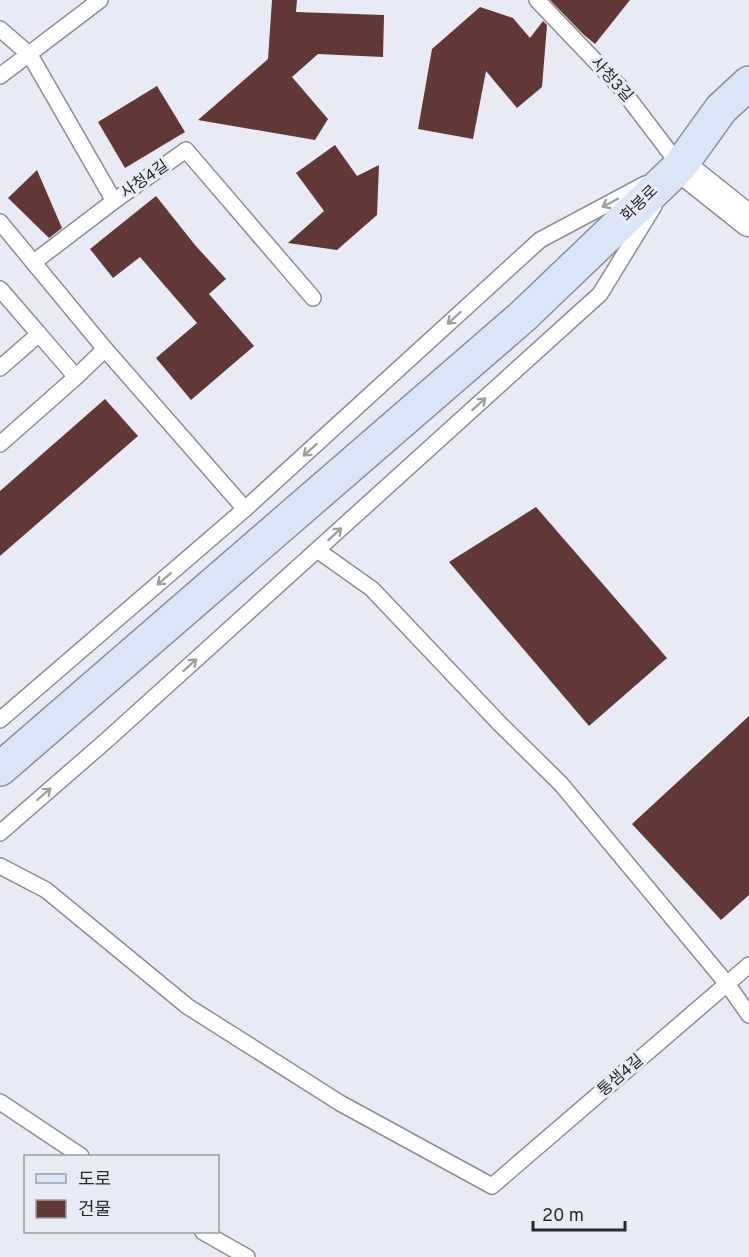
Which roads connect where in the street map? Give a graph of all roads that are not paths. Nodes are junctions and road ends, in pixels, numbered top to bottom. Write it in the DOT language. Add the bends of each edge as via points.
graph roads {
  1 [pos="100,0"];
  2 [pos="537,0"];
  3 [pos="0,29"];
  4 [pos="30,55"];
  5 [pos="0,76"];
  6 [pos="749,83"];
  7 [pos="680,165"];
  8 [pos="114,201"];
  9 [pos="749,221"];
  10 [pos="0,222"];
  11 [pos="34,262"];
  12 [pos="0,289"];
  13 [pos="313,298"];
  14 [pos="39,333"];
  15 [pos="105,349"];
  16 [pos="0,368"];
  17 [pos="76,377"];
  18 [pos="0,444"];
  19 [pos="245,509"];
  20 [pos="317,550"];
  21 [pos="0,720"];
  22 [pos="0,769"];
  23 [pos="0,833"];
  24 [pos="0,866"];
  25 [pos="749,965"];
  26 [pos="728,985"];
  27 [pos="749,1016"];
  28 [pos="0,1102"];
  29 [pos="80,1155"];
  30 [pos="205,1233"];
  31 [pos="247,1257"];
  1 -- 4 [label="lane"];
  2 -- 7 [label="lane, 사청3길" via="620,87"];
  3 -- 4 [label="lane, 사청4길"];
  4 -- 5 [label="lane"];
  4 -- 8 [label="lane, 사청4길"];
  6 -- 7 [label="street, 화봉로" via="721,109"];
  7 -- 9 [label="street"];
  7 -- 19 [label="lane, one-way" via="540,240"];
  20 -- 7 [label="lane, one-way" via="600,294"];
  7 -- 22 [label="street, 화봉로" via="522,316"];
  8 -- 11 [label="lane"];
  8 -- 13 [label="lane, 사청4길" via="186,150"];
  10 -- 11 [label="lane"];
  11 -- 15 [label="lane"];
  12 -- 14 [label="lane"];
  14 -- 16 [label="lane"];
  14 -- 17 [label="lane"];
  15 -- 17 [label="lane"];
  15 -- 19 [label="lane"];
  17 -- 18 [label="lane"];
  19 -- 21 [label="lane, one-way"];
  23 -- 20 [label="lane, one-way"];
  20 -- 26 [label="lane" via="372,589 561,784"];
  24 -- 26 [label="lane, 통샘4길" via="46,890 187,1006 340,1103 492,1186"];
  25 -- 26 [label="lane, 통샘4길"];
  26 -- 27 [label="lane"];
  28 -- 29 [label="lane"];
  30 -- 31 [label="lane"];
}
